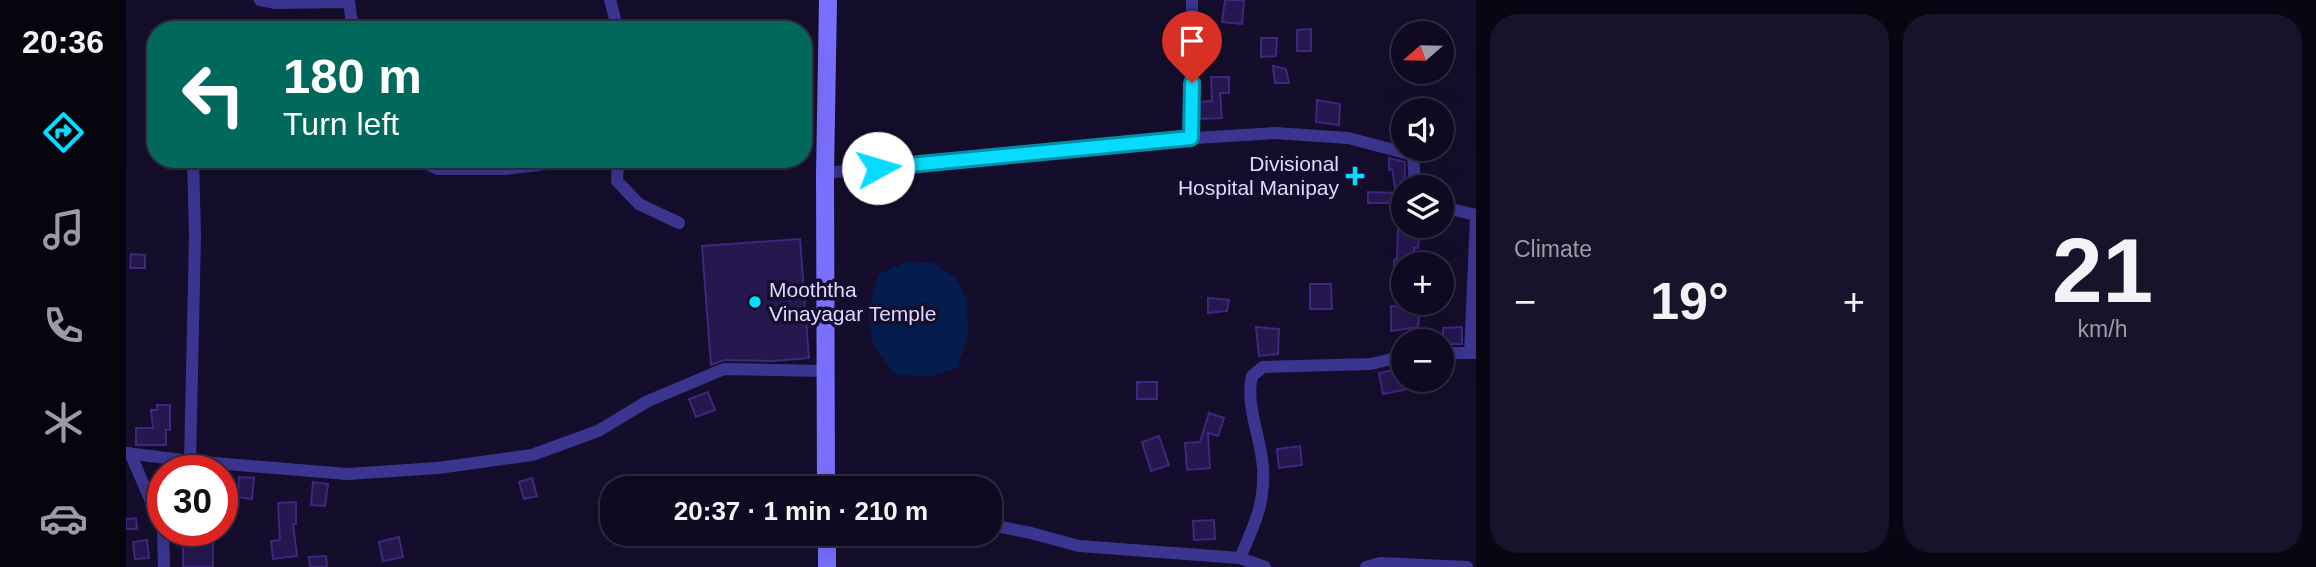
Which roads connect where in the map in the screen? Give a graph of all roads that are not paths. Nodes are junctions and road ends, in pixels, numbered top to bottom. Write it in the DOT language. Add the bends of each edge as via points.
graph roads {
  1 [pos="260,0"];
  2 [pos="610,0"];
  3 [pos="828,0"];
  4 [pos="1192,0"];
  5 [pos="352,21"];
  6 [pos="616,21"];
  7 [pos="1191,138"];
  8 [pos="193,168"];
  9 [pos="436,168"];
  10 [pos="514,168"];
  11 [pos="618,168"];
  12 [pos="825,173"];
  13 [pos="1414,175"];
  14 [pos="1454,210"];
  15 [pos="1476,216"];
  16 [pos="679,223"];
  17 [pos="1454,353"];
  18 [pos="1473,353"];
  19 [pos="1391,359"];
  20 [pos="824,371"];
  21 [pos="128,453"];
  22 [pos="147,455"];
  23 [pos="190,455"];
  24 [pos="238,465"];
  25 [pos="826,476"];
  26 [pos="147,495"];
  27 [pos="1002,527"];
  28 [pos="163,546"];
  29 [pos="827,546"];
  30 [pos="1240,558"];
  31 [pos="163,567"];
  32 [pos="827,567"];
  33 [pos="1265,567"];
  34 [pos="1366,567"];
  35 [pos="1467,567"];
  1 -- 5 [label="street" via="349,2"];
  2 -- 6 [label="street"];
  3 -- 12 [label="main road"];
  4 -- 7 [label="street"];
  7 -- 12 [label="street"];
  7 -- 13 [label="street" via="1275,133 1348,138 1413,155"];
  8 -- 23 [label="street"];
  9 -- 10 [label="street"];
  11 -- 16 [label="street" via="617,181 639,204"];
  12 -- 20 [label="main road"];
  14 -- 15 [label="street"];
  15 -- 18 [label="street"];
  17 -- 18 [label="street"];
  19 -- 30 [label="street" via="1371,364 1263,367 1252,376 1249,390 1263,468 1261,510"];
  20 -- 24 [label="street" via="724,369 648,401 598,431 532,455 347,474"];
  20 -- 25 [label="main road"];
  21 -- 22 [label="street"];
  21 -- 26 [label="street"];
  27 -- 30 [label="street" via="1079,546"];
  28 -- 31 [label="street"];
  29 -- 32 [label="main road"];
  30 -- 33 [label="street"];
  34 -- 35 [label="street" via="1380,563"];
}
